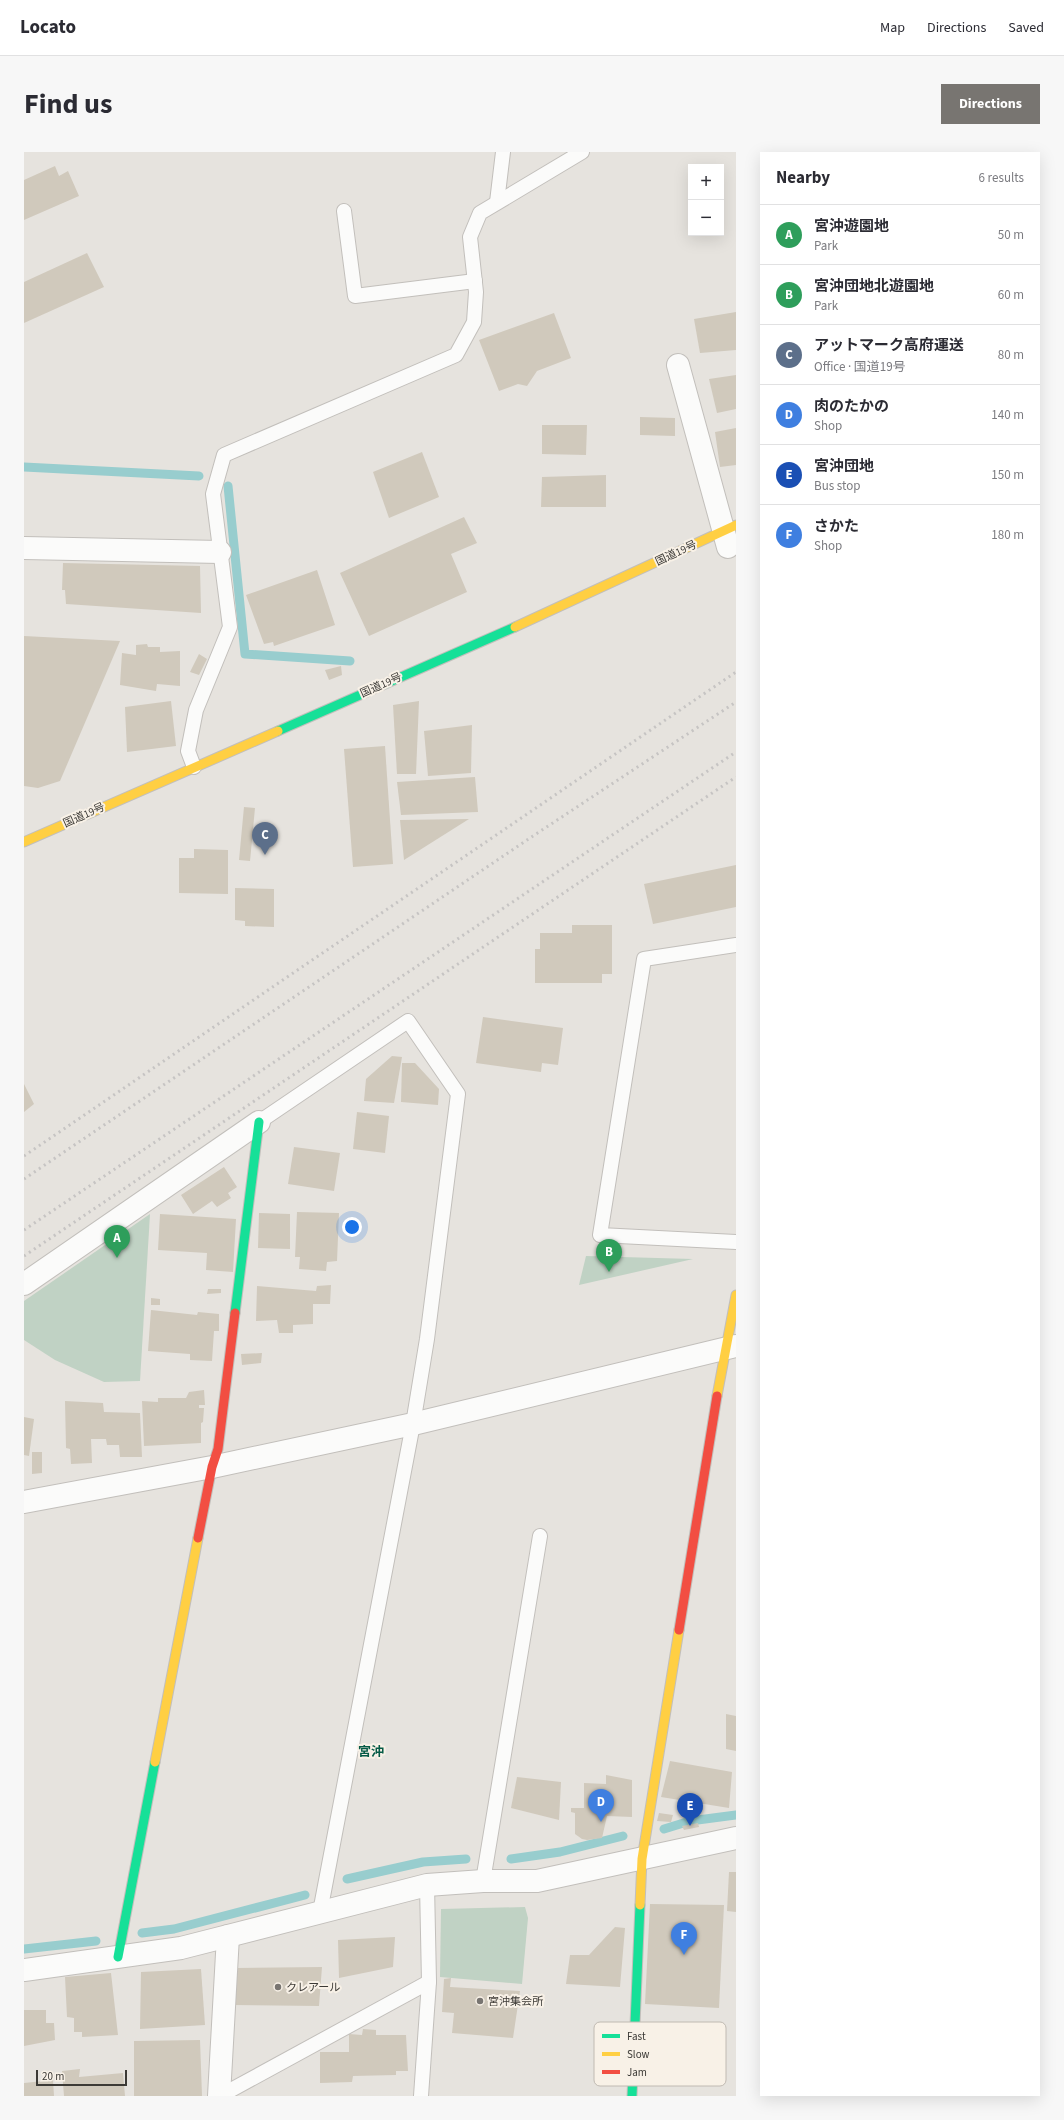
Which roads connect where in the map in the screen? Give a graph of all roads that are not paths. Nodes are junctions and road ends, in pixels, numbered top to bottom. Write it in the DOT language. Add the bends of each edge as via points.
graph roads {
  1 [pos="503,152"];
  2 [pos="582,152"];
  3 [pos="497,202"];
  4 [pos="344,211"];
  5 [pos="475,281"];
  6 [pos="678,365"];
  7 [pos="729,534"];
  8 [pos="24,548"];
  9 [pos="220,552"];
  10 [pos="194,767"];
  11 [pos="24,842"];
  12 [pos="736,946"];
  13 [pos="259,1122"];
  14 [pos="736,1242"];
  15 [pos="24,1284"];
  16 [pos="736,1295"];
  17 [pos="731,1347"];
  18 [pos="413,1424"];
  19 [pos="212,1468"];
  20 [pos="24,1502"];
  21 [pos="540,1536"];
  22 [pos="736,1838"];
  23 [pos="642,1859"];
  24 [pos="483,1881"];
  25 [pos="427,1885"];
  26 [pos="320,1912"];
  27 [pos="228,1936"];
  28 [pos="118,1957"];
  29 [pos="24,1970"];
  30 [pos="429,1982"];
  31 [pos="635,2022"];
  32 [pos="632,2086"];
  33 [pos="219,2096"];
  34 [pos="421,2096"];
  35 [pos="632,2096"];
  1 -- 3 [label="lane"];
  2 -- 3 [label="lane"];
  3 -- 5 [label="lane" via="480,212 470,237"];
  4 -- 5 [label="lane" via="355,296"];
  5 -- 9 [label="lane" via="474,322 456,354 224,455 213,494"];
  6 -- 7 [label="street"];
  7 -- 10 [label="main road, 国道19号"];
  8 -- 9 [label="street"];
  9 -- 10 [label="lane" via="230,627 196,710 188,751"];
  10 -- 11 [label="main road, 国道19号"];
  12 -- 14 [label="lane" via="644,959 600,1235"];
  13 -- 15 [label="street"];
  13 -- 18 [label="lane" via="408,1021 458,1094 427,1339"];
  13 -- 19 [label="main road" via="218,1449"];
  16 -- 17 [label="main road"];
  17 -- 18 [label="street"];
  17 -- 23 [label="main road"];
  18 -- 19 [label="street"];
  18 -- 26 [label="lane"];
  19 -- 20 [label="street"];
  19 -- 28 [label="main road"];
  21 -- 24 [label="lane"];
  22 -- 23 [label="street"];
  23 -- 24 [label="street" via="537,1881"];
  23 -- 31 [label="main road"];
  24 -- 25 [label="street"];
  25 -- 26 [label="street"];
  25 -- 30 [label="lane"];
  26 -- 27 [label="street"];
  27 -- 28 [label="street" via="181,1948"];
  27 -- 33 [label="street"];
  28 -- 29 [label="street"];
  30 -- 33 [label="lane"];
  30 -- 34 [label="lane"];
  32 -- 35 [label="main road"];
}
